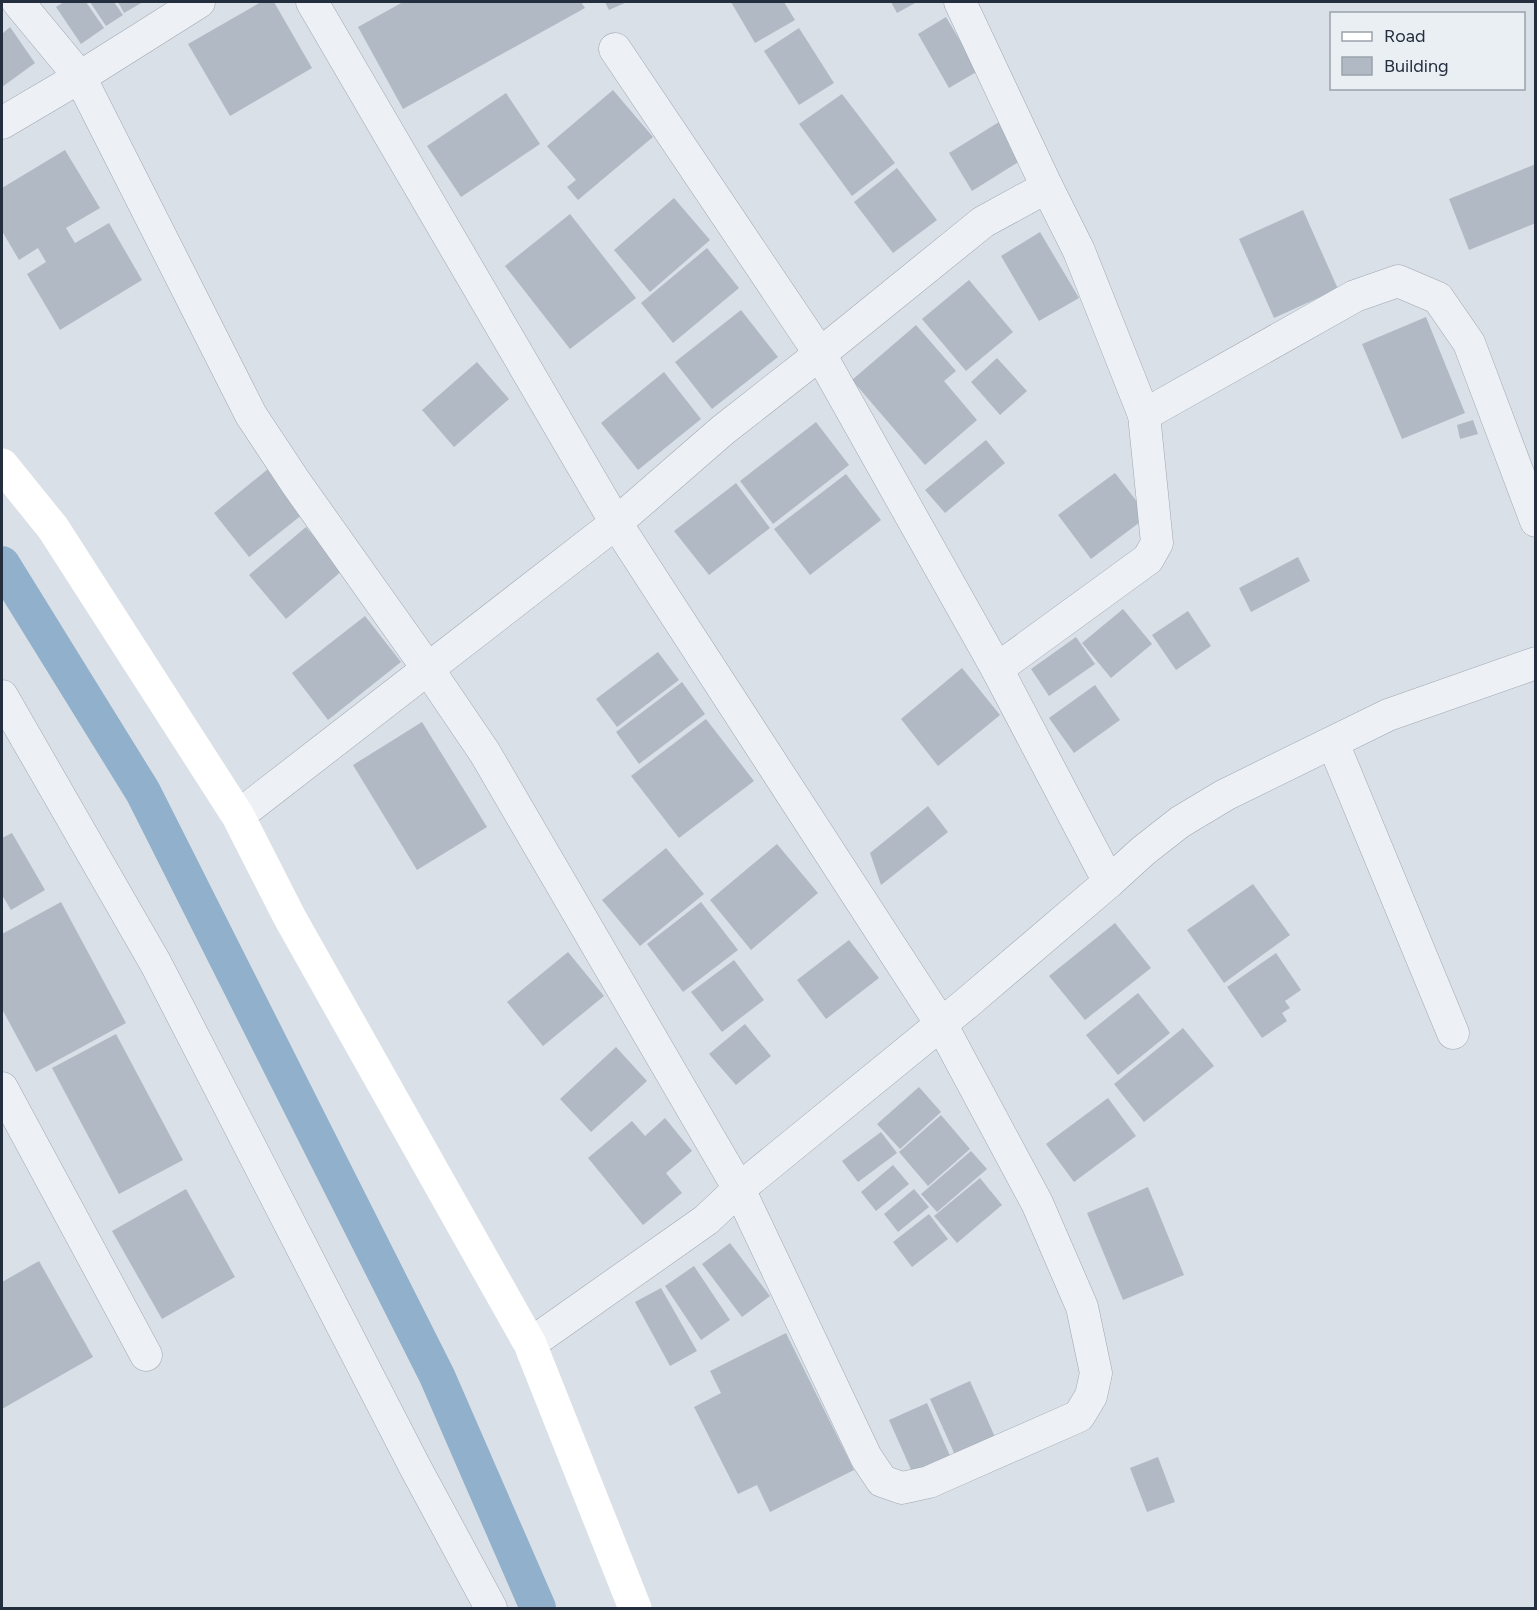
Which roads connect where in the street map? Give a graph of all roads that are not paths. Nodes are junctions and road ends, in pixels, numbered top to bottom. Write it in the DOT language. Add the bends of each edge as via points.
graph roads {
  1 [pos="18,2"];
  2 [pos="199,2"];
  3 [pos="312,2"];
  4 [pos="960,2"];
  5 [pos="615,49"];
  6 [pos="81,77"];
  7 [pos="2,123"];
  8 [pos="1047,187"];
  9 [pos="820,354"];
  10 [pos="1144,415"];
  11 [pos="2,465"];
  12 [pos="1536,521"];
  13 [pos="616,523"];
  14 [pos="1536,663"];
  15 [pos="428,669"];
  16 [pos="997,669"];
  17 [pos="2,696"];
  18 [pos="1333,743"];
  19 [pos="238,816"];
  20 [pos="1109,882"];
  21 [pos="941,1024"];
  22 [pos="1453,1033"];
  23 [pos="2,1088"];
  24 [pos="739,1189"];
  25 [pos="530,1344"];
  26 [pos="146,1354"];
  27 [pos="490,1608"];
  28 [pos="636,1608"];
  1 -- 6 [label="street"];
  2 -- 6 [label="street"];
  3 -- 13 [label="street"];
  4 -- 8 [label="street"];
  5 -- 9 [label="street"];
  6 -- 7 [label="street"];
  6 -- 15 [label="street" via="252,415"];
  8 -- 9 [label="street" via="983,222"];
  8 -- 10 [label="street" via="1079,251"];
  9 -- 13 [label="street" via="723,430"];
  9 -- 16 [label="street"];
  10 -- 12 [label="street" via="1355,296 1398,281 1438,298 1469,343"];
  10 -- 16 [label="street" via="1156,522 1157,543 1153,551 1148,559"];
  11 -- 19 [label="street" via="53,528"];
  13 -- 15 [label="street"];
  13 -- 21 [label="street"];
  14 -- 18 [label="street" via="1388,715"];
  15 -- 19 [label="street"];
  15 -- 24 [label="street" via="485,753"];
  16 -- 20 [label="street"];
  17 -- 27 [label="street" via="156,964"];
  18 -- 20 [label="street" via="1225,795 1180,822"];
  18 -- 22 [label="street"];
  19 -- 25 [label="street" via="290,918"];
  20 -- 21 [label="street"];
  21 -- 24 [label="street"];
  21 -- 24 [label="street" via="1037,1203 1082,1307 1096,1373 1091,1396 1079,1416 929,1482 903,1488 882,1481 866,1457"];
  23 -- 26 [label="street"];
  24 -- 25 [label="street" via="706,1220"];
  25 -- 28 [label="street"];
}
